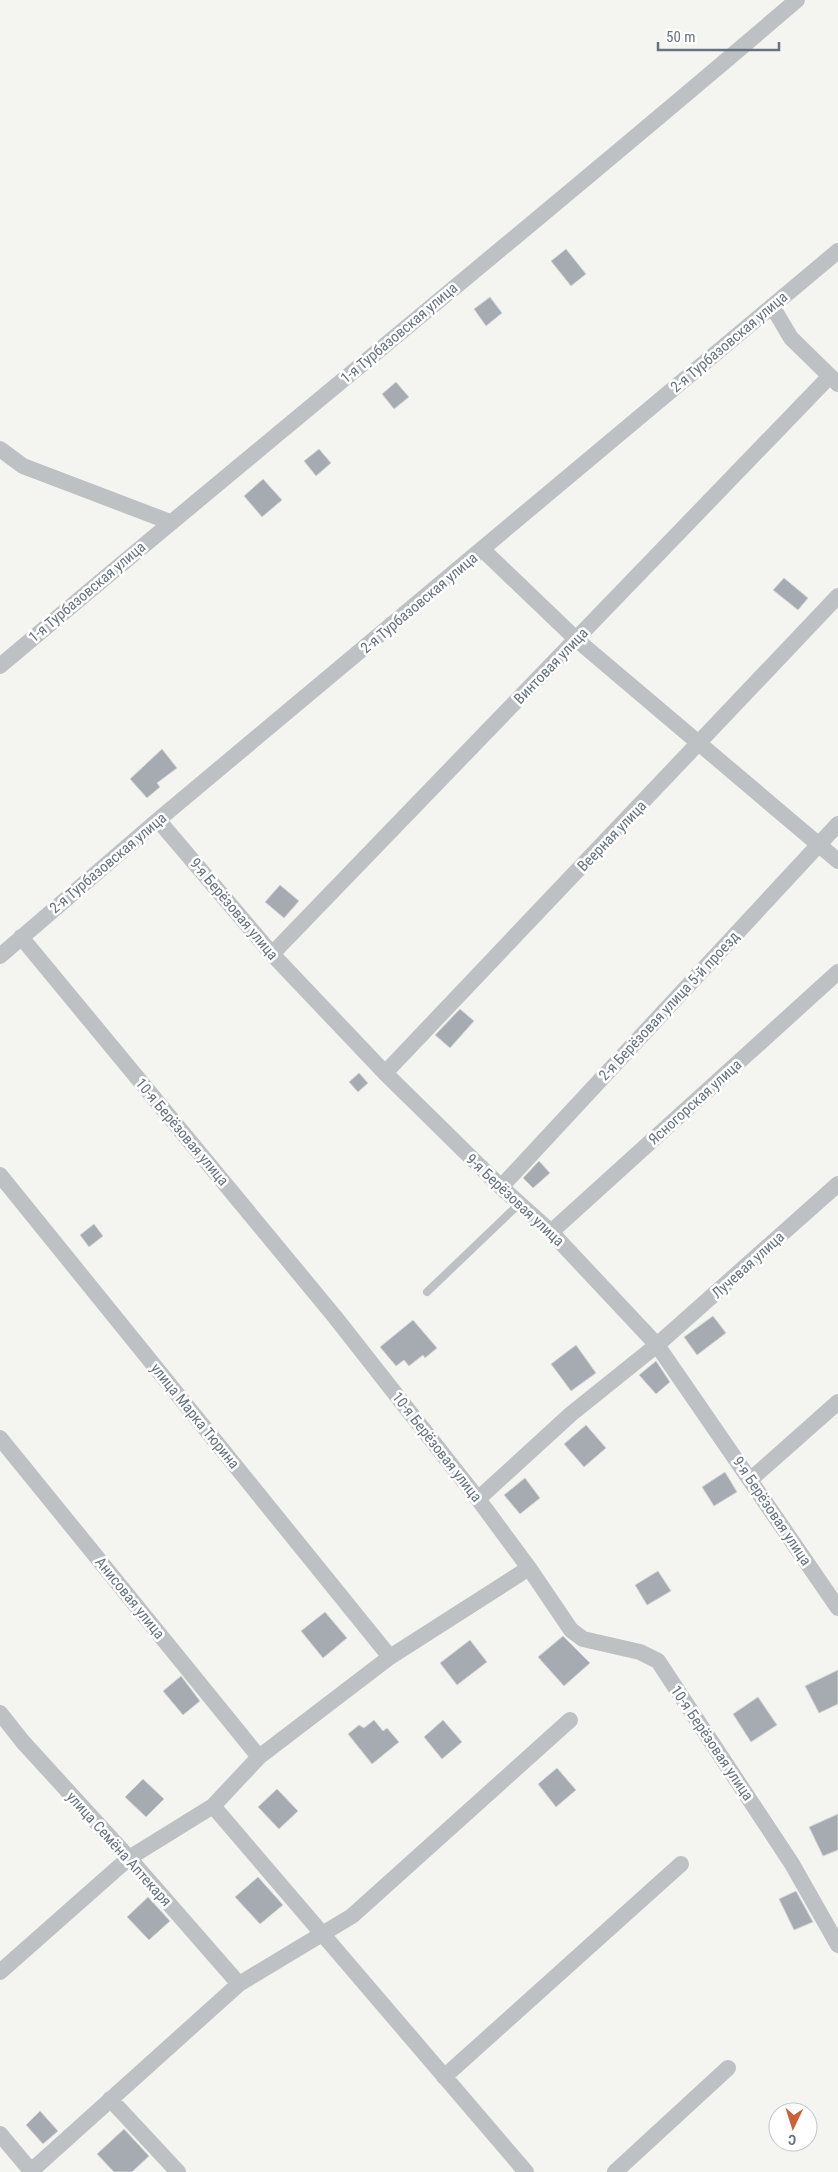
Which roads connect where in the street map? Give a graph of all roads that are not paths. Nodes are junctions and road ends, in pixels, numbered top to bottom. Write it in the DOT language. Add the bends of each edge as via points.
graph roads {
  1 [pos="797,0"];
  2 [pos="838,251"];
  3 [pos="772,306"];
  4 [pos="834,381"];
  5 [pos="0,449"];
  6 [pos="170,522"];
  7 [pos="483,550"];
  8 [pos="838,596"];
  9 [pos="577,640"];
  10 [pos="0,666"];
  11 [pos="701,743"];
  12 [pos="158,820"];
  13 [pos="838,824"];
  14 [pos="820,843"];
  15 [pos="838,861"];
  16 [pos="21,937"];
  17 [pos="272,954"];
  18 [pos="0,956"];
  19 [pos="838,972"];
  20 [pos="385,1073"];
  21 [pos="0,1175"];
  22 [pos="838,1184"];
  23 [pos="500,1187"];
  24 [pos="519,1204"];
  25 [pos="551,1232"];
  26 [pos="427,1292"];
  27 [pos="657,1345"];
  28 [pos="838,1402"];
  29 [pos="0,1438"];
  30 [pos="750,1480"];
  31 [pos="478,1499"];
  32 [pos="529,1568"];
  33 [pos="838,1608"];
  34 [pos="390,1657"];
  35 [pos="0,1713"];
  36 [pos="570,1720"];
  37 [pos="259,1757"];
  38 [pos="213,1806"];
  39 [pos="129,1858"];
  40 [pos="681,1864"];
  41 [pos="324,1933"];
  42 [pos="838,1945"];
  43 [pos="0,1972"];
  44 [pos="239,1984"];
  45 [pos="728,2068"];
  46 [pos="444,2076"];
  47 [pos="110,2099"];
  48 [pos="0,2134"];
  49 [pos="30,2172"];
  50 [pos="178,2172"];
  51 [pos="526,2172"];
  52 [pos="615,2172"];
  1 -- 6 [label="street, 1-я Турбазовская улица" via="653,124"];
  2 -- 3 [label="street, 2-я Турбазовская улица"];
  3 -- 4 [label="street" via="792,338"];
  3 -- 7 [label="street, 2-я Турбазовская улица"];
  4 -- 9 [label="street, Винтовая улица"];
  5 -- 6 [label="street" via="23,466"];
  6 -- 10 [label="street, 1-я Турбазовская улица"];
  7 -- 9 [label="street"];
  7 -- 12 [label="street, 2-я Турбазовская улица"];
  8 -- 11 [label="street, Веерная улица"];
  9 -- 11 [label="street"];
  9 -- 17 [label="street, Винтовая улица"];
  11 -- 14 [label="street"];
  11 -- 20 [label="street, Веерная улица"];
  12 -- 16 [label="street, 2-я Турбазовская улица"];
  12 -- 17 [label="street, 9-я Берёзовая улица"];
  13 -- 14 [label="street, 2-я Берёзовая улица 5-й проезд"];
  14 -- 15 [label="street"];
  14 -- 23 [label="street, 2-я Берёзовая улица 5-й проезд"];
  16 -- 18 [label="street, 2-я Турбазовская улица"];
  16 -- 31 [label="street, 10-я Берёзовая улица" via="335,1317"];
  17 -- 20 [label="street, 9-я Берёзовая улица"];
  19 -- 25 [label="street, Ясногорская улица"];
  20 -- 23 [label="street, 9-я Берёзовая улица"];
  21 -- 34 [label="street, улица Марка Тюрина"];
  22 -- 27 [label="street, Лучевая улица"];
  23 -- 24 [label="street, 9-я Берёзовая улица"];
  24 -- 25 [label="street, 9-я Берёзовая улица"];
  24 -- 26 [label="lane"];
  25 -- 27 [label="street, 9-я Берёзовая улица"];
  27 -- 30 [label="street, 9-я Берёзовая улица"];
  27 -- 31 [label="street, Лучевая улица" via="571,1414"];
  28 -- 30 [label="street"];
  29 -- 37 [label="street, Анисовая улица"];
  30 -- 33 [label="street, 9-я Берёзовая улица"];
  31 -- 32 [label="street, 10-я Берёзовая улица"];
  32 -- 34 [label="street"];
  32 -- 42 [label="street, 10-я Берёзовая улица" via="571,1630 583,1639 640,1652 658,1661 792,1864"];
  34 -- 37 [label="street"];
  35 -- 39 [label="street, улица Семёна Аптекаря"];
  36 -- 41 [label="street" via="352,1916"];
  37 -- 38 [label="street"];
  38 -- 39 [label="street"];
  38 -- 41 [label="street"];
  39 -- 43 [label="street"];
  39 -- 44 [label="street, улица Семёна Аптекаря"];
  40 -- 46 [label="street"];
  41 -- 44 [label="street"];
  41 -- 46 [label="street"];
  44 -- 47 [label="street"];
  45 -- 52 [label="street"];
  46 -- 51 [label="street"];
  47 -- 49 [label="street"];
  47 -- 50 [label="street"];
  48 -- 49 [label="street"];
}
